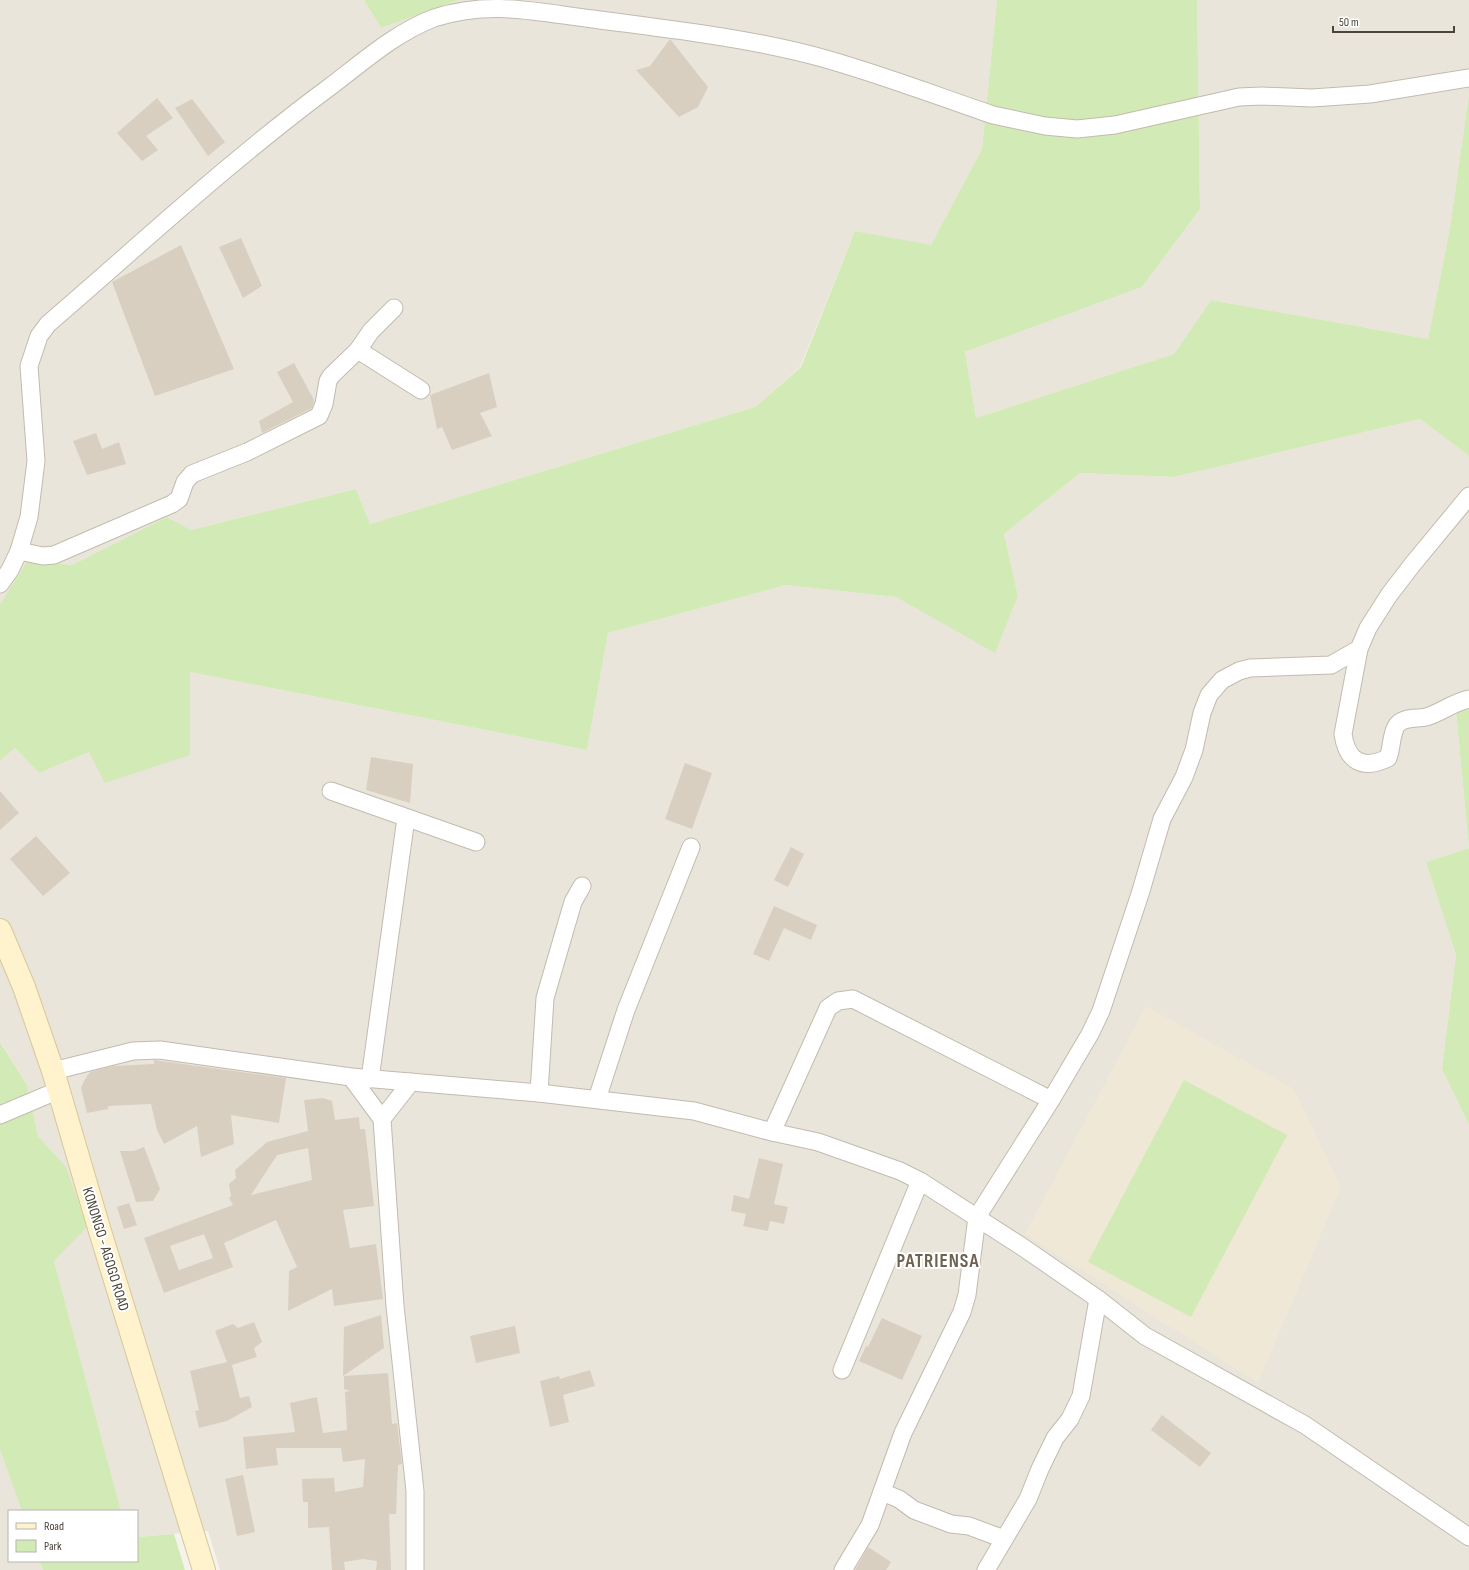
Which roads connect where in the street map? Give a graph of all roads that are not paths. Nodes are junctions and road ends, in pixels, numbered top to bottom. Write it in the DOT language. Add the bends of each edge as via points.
graph roads {
  1 [pos="1469,78"];
  2 [pos="394,308"];
  3 [pos="358,350"];
  4 [pos="421,390"];
  5 [pos="1469,496"];
  6 [pos="19,551"];
  7 [pos="0,584"];
  8 [pos="1359,649"];
  9 [pos="1469,699"];
  10 [pos="331,791"];
  11 [pos="406,818"];
  12 [pos="476,842"];
  13 [pos="691,847"];
  14 [pos="582,886"];
  15 [pos="0,930"];
  16 [pos="351,1077"];
  17 [pos="370,1079"];
  18 [pos="56,1081"];
  19 [pos="411,1082"];
  20 [pos="539,1093"];
  21 [pos="597,1099"];
  22 [pos="1051,1100"];
  23 [pos="0,1115"];
  24 [pos="382,1119"];
  25 [pos="772,1132"];
  26 [pos="920,1181"];
  27 [pos="978,1217"];
  28 [pos="1098,1299"];
  29 [pos="842,1370"];
  30 [pos="882,1492"];
  31 [pos="1469,1537"];
  32 [pos="1004,1539"];
  33 [pos="204,1570"];
  34 [pos="415,1570"];
  35 [pos="843,1570"];
  36 [pos="986,1570"];
  1 -- 6 [label="street" via="1370,94 1312,98 1239,97 1114,125 1061,128 993,115 814,56 722,36 497,6 457,11 414,27 392,40 285,120 48,324 39,336 29,366 36,462 29,516"];
  2 -- 3 [label="street" via="370,331"];
  3 -- 4 [label="street"];
  3 -- 6 [label="street" via="328,381 319,416 247,452 192,474 185,482 176,502 54,554 43,556"];
  5 -- 8 [label="street" via="1389,595 1368,628"];
  6 -- 7 [label="street"];
  8 -- 9 [label="street" via="1343,734 1348,754 1356,761 1366,764 1378,763 1388,758 1394,730 1402,720 1431,715"];
  8 -- 22 [label="street" via="1331,665 1250,668 1222,680 1210,695 1202,713 1194,750 1184,777 1162,819 1101,1011"];
  10 -- 11 [label="street"];
  11 -- 12 [label="street"];
  11 -- 17 [label="street"];
  13 -- 21 [label="street" via="626,1010"];
  14 -- 20 [label="street" via="574,902 545,998"];
  15 -- 18 [label="main road, KONONGO - AGOGO ROAD" via="24,987"];
  16 -- 17 [label="street"];
  16 -- 18 [label="street" via="160,1050 133,1051"];
  16 -- 24 [label="street"];
  17 -- 19 [label="street"];
  18 -- 23 [label="street"];
  18 -- 33 [label="main road, KONONGO - AGOGO ROAD"];
  19 -- 20 [label="street"];
  19 -- 24 [label="street"];
  20 -- 21 [label="street"];
  21 -- 25 [label="street" via="694,1111"];
  22 -- 25 [label="street" via="853,999 838,1001 828,1008"];
  22 -- 27 [label="street"];
  24 -- 34 [label="street" via="395,1306 415,1491"];
  25 -- 26 [label="street" via="818,1142 900,1171"];
  26 -- 27 [label="street"];
  26 -- 29 [label="street"];
  27 -- 28 [label="street"];
  27 -- 30 [label="street" via="967,1295 962,1312 903,1433"];
  28 -- 31 [label="street" via="1145,1336 1306,1426"];
  28 -- 32 [label="street" via="1081,1396 1070,1420 1055,1438 1028,1499"];
  30 -- 32 [label="street" via="934,1518 951,1524 969,1526"];
  30 -- 35 [label="street" via="870,1525"];
  32 -- 36 [label="street"];
}
